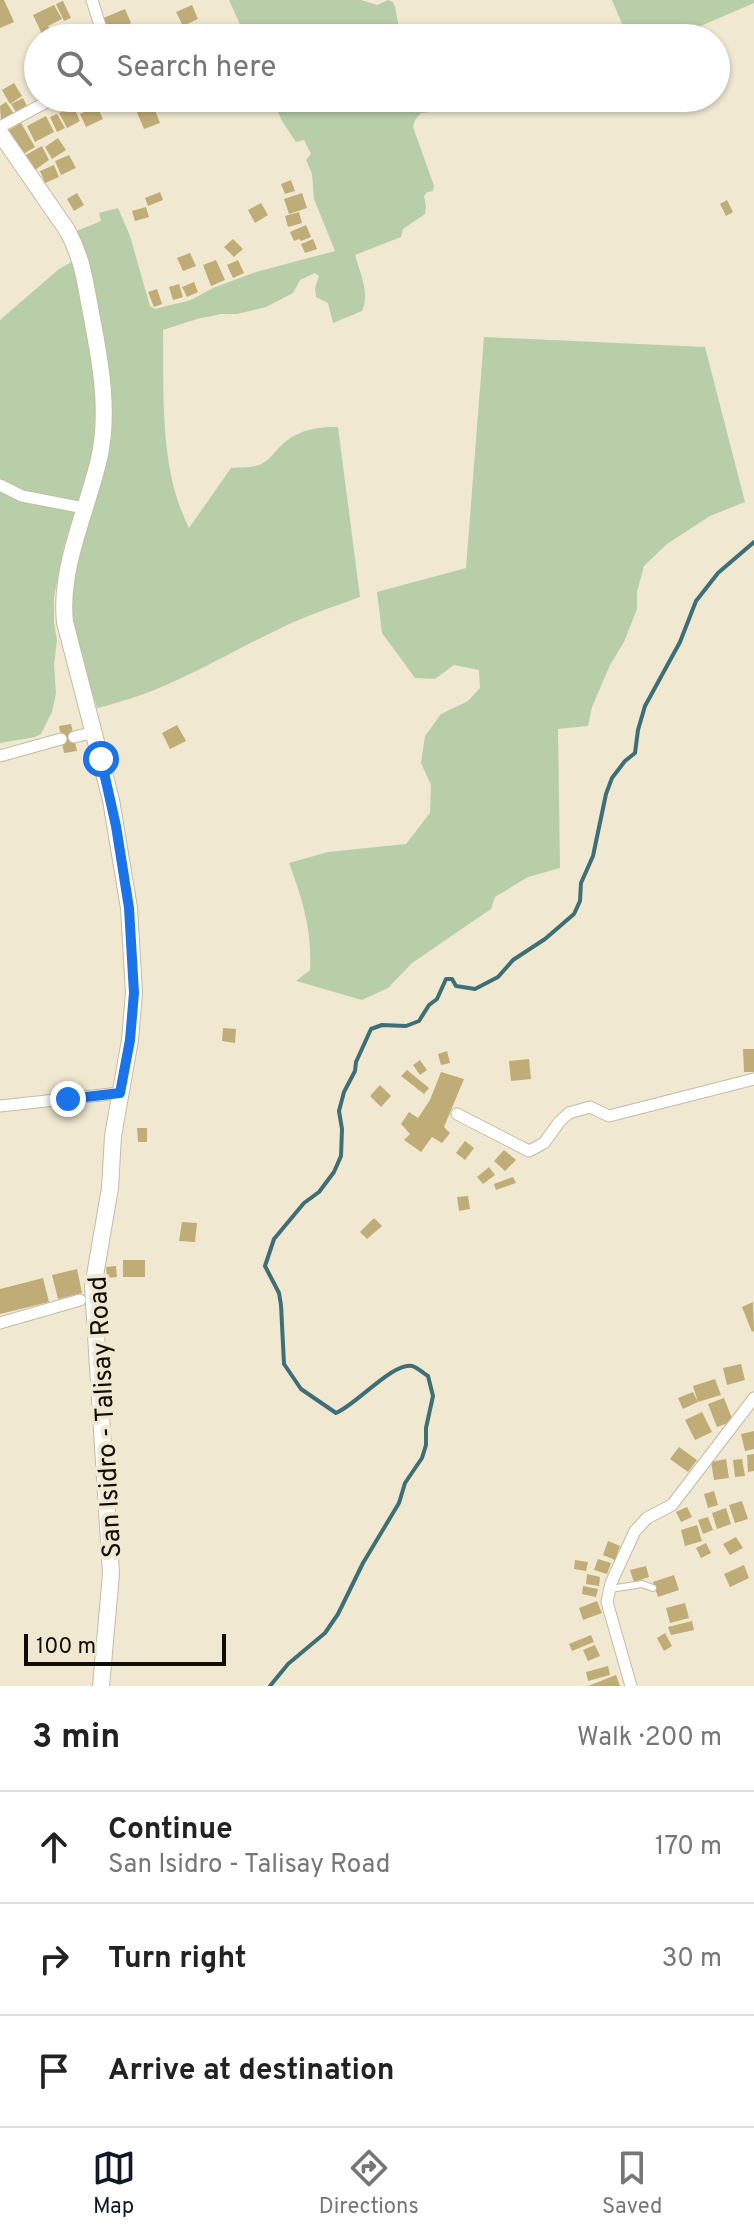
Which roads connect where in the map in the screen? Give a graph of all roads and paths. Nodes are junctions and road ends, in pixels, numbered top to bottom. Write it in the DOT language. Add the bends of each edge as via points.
graph roads {
  1 [pos="92,0"];
  2 [pos="100,24"];
  3 [pos="30,112"];
  4 [pos="0,130"];
  5 [pos="0,485"];
  6 [pos="84,508"];
  7 [pos="95,732"];
  8 [pos="0,756"];
  9 [pos="754,1079"];
  10 [pos="120,1093"];
  11 [pos="0,1106"];
  12 [pos="457,1114"];
  13 [pos="80,1300"];
  14 [pos="0,1323"];
  15 [pos="754,1398"];
  16 [pos="653,1588"];
  17 [pos="610,1589"];
  18 [pos="101,1686"];
  19 [pos="631,1686"];
  1 -- 2 [label="street"];
  3 -- 4 [label="street"];
  4 -- 6 [label="street, San Isidro - Talisay Road" via="67,230 88,285 101,364 103,434"];
  5 -- 6 [label="street" via="22,496"];
  6 -- 7 [label="street, San Isidro - Talisay Road" via="63,608"];
  7 -- 8 [label="street"];
  7 -- 10 [label="street, San Isidro - Talisay Road" via="129,908 134,1005"];
  9 -- 12 [label="street" via="609,1116 590,1107 569,1113 544,1143 529,1151"];
  10 -- 11 [label="street"];
  10 -- 18 [label="street, San Isidro - Talisay Road" via="93,1287 111,1574"];
  13 -- 14 [label="street"];
  15 -- 17 [label="street" via="672,1505 635,1531"];
  16 -- 17 [label="lane" via="642,1584"];
  17 -- 19 [label="street" via="607,1602"];
}
